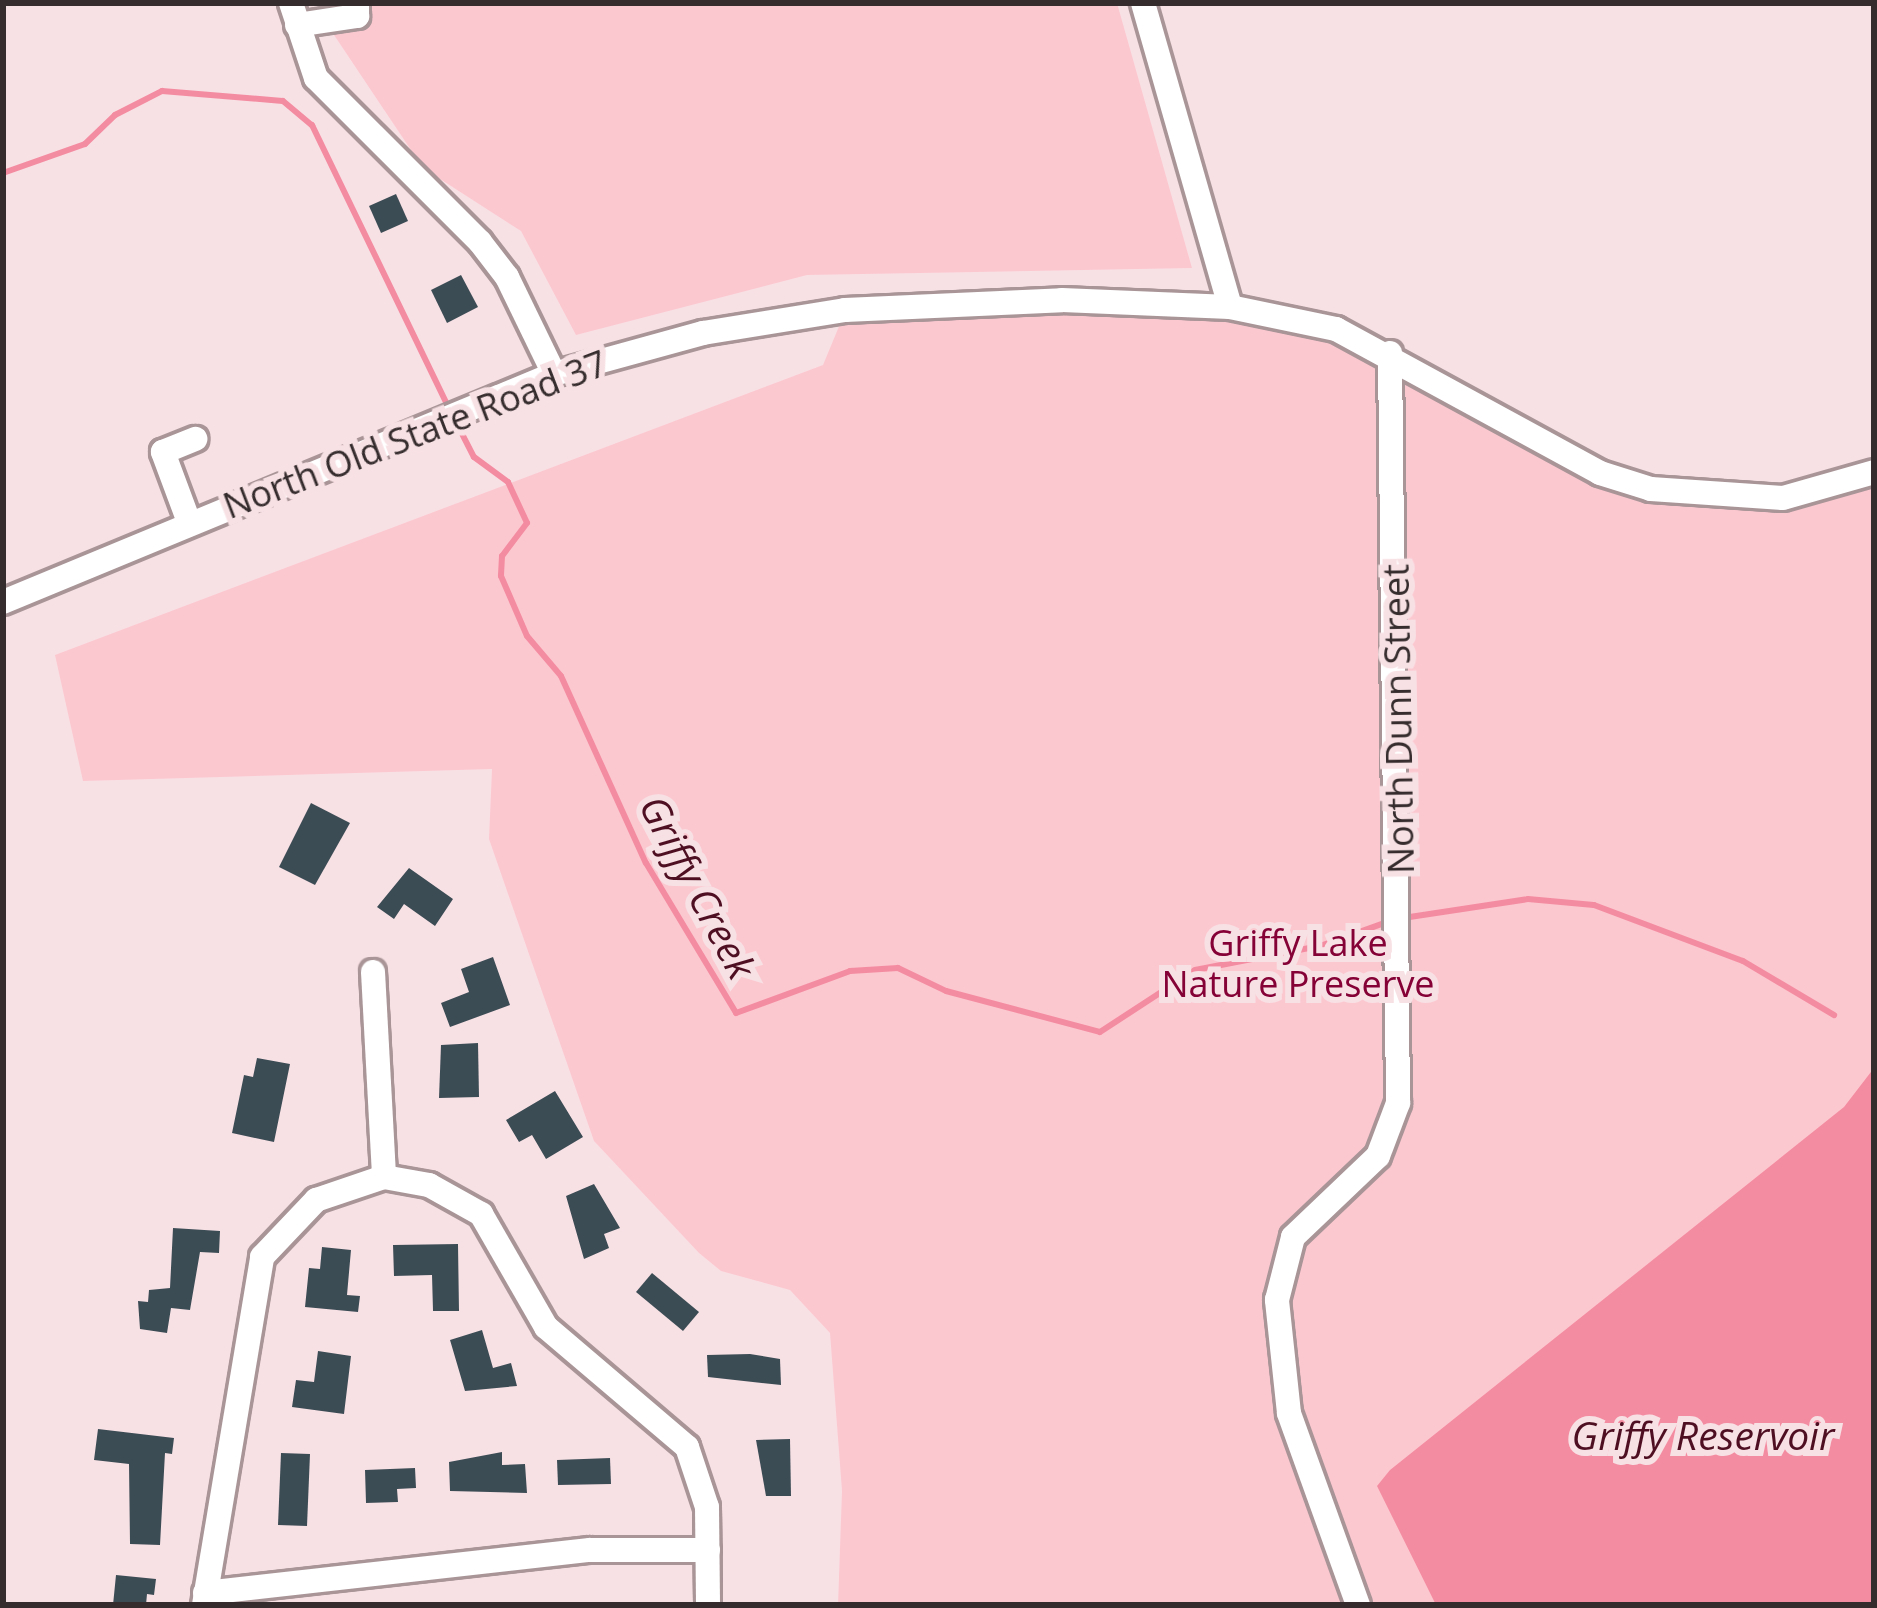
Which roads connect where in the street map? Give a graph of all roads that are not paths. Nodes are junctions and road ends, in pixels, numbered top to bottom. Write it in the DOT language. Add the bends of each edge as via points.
graph roads {
  1 [pos="357,3"];
  2 [pos="1143,3"];
  3 [pos="294,14"];
  4 [pos="1231,307"];
  5 [pos="1390,353"];
  6 [pos="554,374"];
  7 [pos="195,439"];
  8 [pos="1874,472"];
  9 [pos="189,522"];
  10 [pos="3,602"];
  11 [pos="373,972"];
  12 [pos="384,1177"];
  13 [pos="708,1550"];
  14 [pos="205,1599"];
  15 [pos="709,1605"];
  16 [pos="1358,1605"];
  1 -- 3 [label="street" via="357,16"];
  2 -- 4 [label="street"];
  3 -- 6 [label="street" via="316,78 507,277"];
  4 -- 5 [label="street, North Old State Road 37" via="1336,329"];
  4 -- 6 [label="street, North Old State Road 37" via="1062,300 845,310 684,338"];
  5 -- 8 [label="street, North Old State Road 37" via="1600,472 1651,489 1783,498"];
  5 -- 16 [label="street, North Dunn Street" via="1401,924 1392,1129 1378,1156 1299,1228 1277,1300 1289,1413"];
  6 -- 9 [label="street, North Old State Road 37"];
  7 -- 9 [label="street" via="163,452"];
  9 -- 10 [label="street, North Old State Road 37"];
  11 -- 12 [label="street"];
  12 -- 13 [label="street" via="429,1186 481,1214 546,1327 678,1436 702,1482"];
  12 -- 14 [label="street" via="316,1200 262,1257"];
  13 -- 14 [label="street" via="590,1550"];
  13 -- 15 [label="street"];
}
